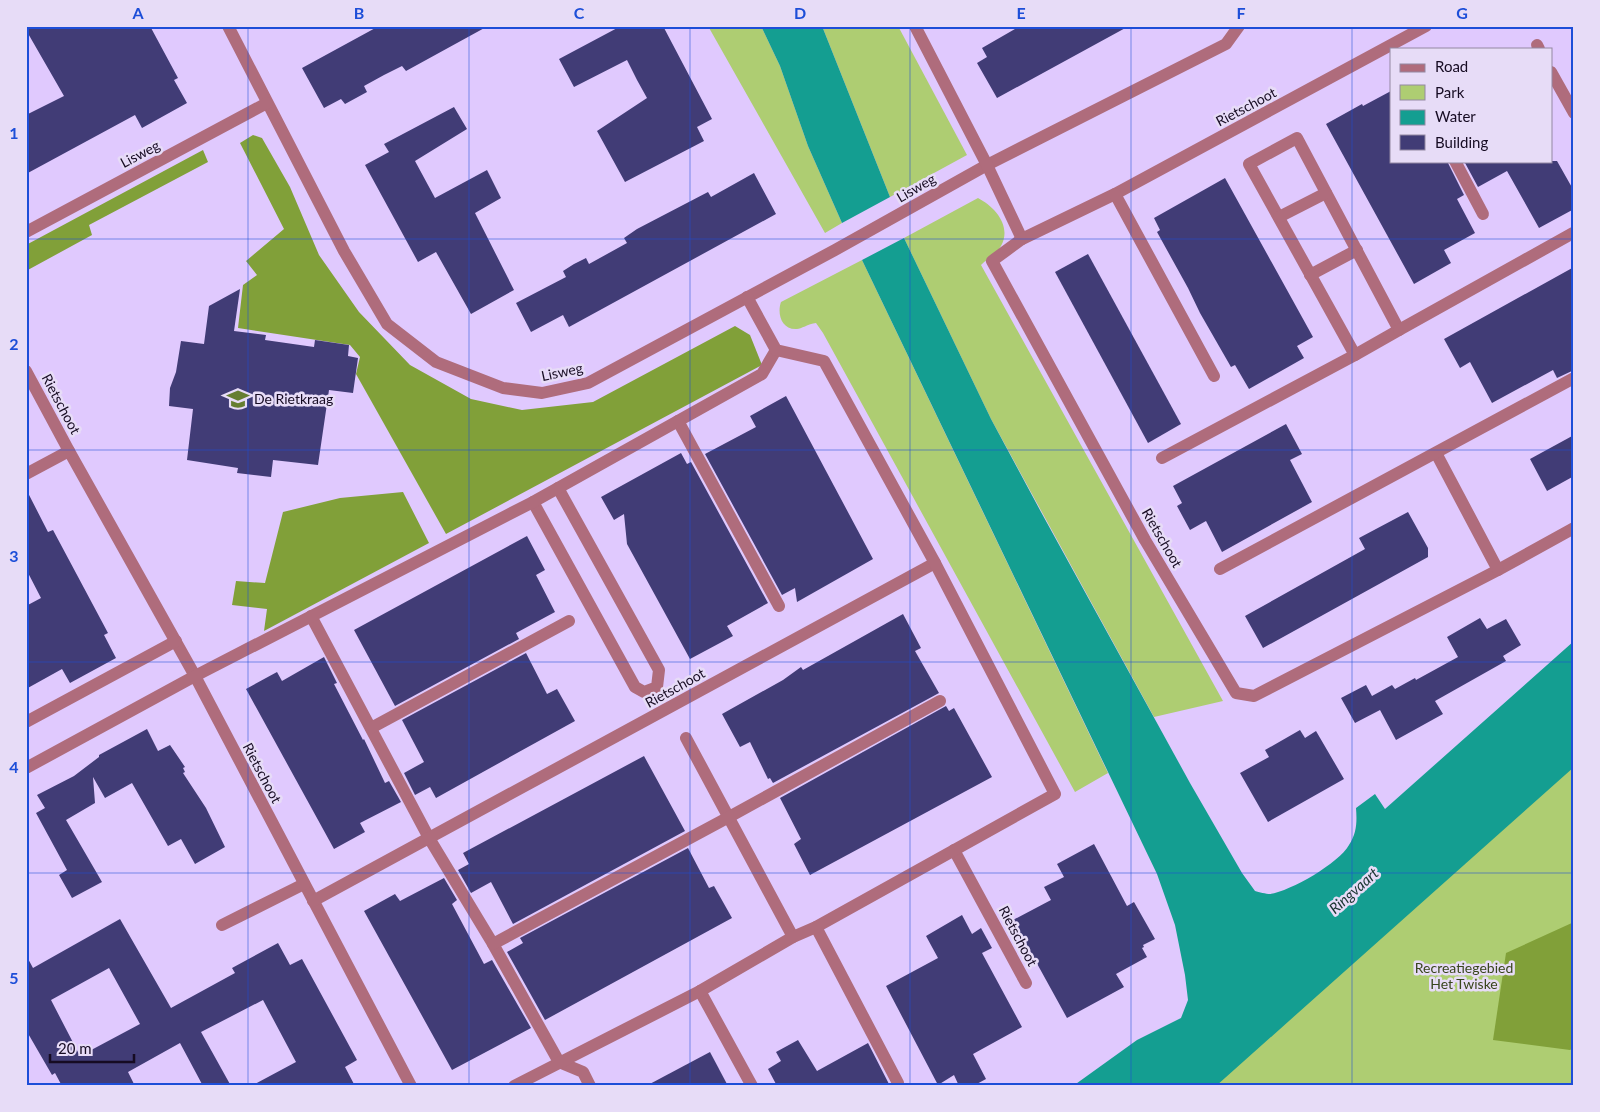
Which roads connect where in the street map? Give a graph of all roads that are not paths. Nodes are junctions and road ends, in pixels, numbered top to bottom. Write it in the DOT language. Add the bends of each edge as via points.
graph roads {
  1 [pos="228,26"];
  2 [pos="915,26"];
  3 [pos="1239,26"];
  4 [pos="1426,26"];
  5 [pos="1393,47"];
  6 [pos="1390,49"];
  7 [pos="1552,74"];
  8 [pos="268,102"];
  9 [pos="1574,113"];
  10 [pos="1455,162"];
  11 [pos="987,165"];
  12 [pos="1326,193"];
  13 [pos="1115,194"];
  14 [pos="1483,214"];
  15 [pos="1279,217"];
  16 [pos="26,232"];
  17 [pos="1573,233"];
  18 [pos="1022,239"];
  19 [pos="1357,250"];
  20 [pos="1310,275"];
  21 [pos="746,297"];
  22 [pos="1399,330"];
  23 [pos="776,350"];
  24 [pos="1354,355"];
  25 [pos="26,371"];
  26 [pos="1214,376"];
  27 [pos="1574,378"];
  28 [pos="678,421"];
  29 [pos="69,451"];
  30 [pos="1436,453"];
  31 [pos="1162,458"];
  32 [pos="26,474"];
  33 [pos="558,488"];
  34 [pos="533,502"];
  35 [pos="1574,528"];
  36 [pos="935,563"];
  37 [pos="1220,570"];
  38 [pos="1498,570"];
  39 [pos="779,606"];
  40 [pos="310,616"];
  41 [pos="570,621"];
  42 [pos="176,641"];
  43 [pos="195,676"];
  44 [pos="940,701"];
  45 [pos="26,722"];
  46 [pos="371,728"];
  47 [pos="686,738"];
  48 [pos="26,768"];
  49 [pos="729,817"];
  50 [pos="429,838"];
  51 [pos="954,850"];
  52 [pos="304,884"];
  53 [pos="313,901"];
  54 [pos="222,925"];
  55 [pos="816,926"];
  56 [pos="793,938"];
  57 [pos="493,944"];
  58 [pos="1026,983"];
  59 [pos="700,991"];
  60 [pos="559,1062"];
  61 [pos="898,1083"];
  62 [pos="408,1085"];
  63 [pos="514,1086"];
  64 [pos="590,1086"];
  65 [pos="752,1086"];
  1 -- 8 [label="street, Lisweg"];
  2 -- 11 [label="street"];
  3 -- 11 [label="street, Lisweg" via="1226,44"];
  4 -- 5 [label="street, Rietschoot"];
  6 -- 13 [label="street, Rietschoot"];
  7 -- 9 [label="street"];
  8 -- 16 [label="street, Lisweg"];
  8 -- 21 [label="street, Lisweg" via="344,251 388,324 436,362 502,388 542,393 588,383"];
  10 -- 14 [label="street"];
  11 -- 18 [label="street"];
  11 -- 21 [label="street, Lisweg"];
  12 -- 15 [label="street"];
  12 -- 15 [label="street" via="1297,138 1248,164"];
  12 -- 19 [label="street"];
  13 -- 18 [label="street, Rietschoot"];
  13 -- 26 [label="street"];
  15 -- 20 [label="street"];
  17 -- 22 [label="street"];
  18 -- 38 [label="street, Rietschoot" via="992,261 1145,540 1236,693 1254,696"];
  19 -- 20 [label="street"];
  19 -- 22 [label="street"];
  20 -- 24 [label="street"];
  21 -- 23 [label="street"];
  22 -- 24 [label="street"];
  23 -- 28 [label="street" via="762,374"];
  23 -- 36 [label="street" via="824,361"];
  24 -- 31 [label="street"];
  25 -- 29 [label="street, Rietschoot"];
  27 -- 30 [label="street"];
  28 -- 33 [label="street"];
  28 -- 39 [label="street"];
  29 -- 32 [label="street, Rietschoot"];
  29 -- 42 [label="street, Rietschoot"];
  30 -- 37 [label="street"];
  30 -- 38 [label="street"];
  33 -- 34 [label="street"];
  33 -- 34 [label="street, Rietschoot" via="659,670 657,686 644,692 635,687"];
  34 -- 40 [label="street"];
  35 -- 38 [label="street, Rietschoot"];
  36 -- 50 [label="street, Rietschoot"];
  36 -- 51 [label="street" via="1055,794"];
  40 -- 43 [label="street"];
  40 -- 46 [label="street"];
  41 -- 46 [label="street"];
  42 -- 43 [label="street, Rietschoot"];
  42 -- 45 [label="street"];
  43 -- 48 [label="street"];
  43 -- 52 [label="street, Rietschoot"];
  44 -- 49 [label="street"];
  46 -- 50 [label="street"];
  47 -- 49 [label="street"];
  49 -- 56 [label="street"];
  49 -- 57 [label="street"];
  50 -- 53 [label="street, Rietschoot"];
  50 -- 57 [label="street"];
  51 -- 55 [label="street"];
  51 -- 58 [label="street, Rietschoot"];
  52 -- 53 [label="street, Rietschoot"];
  52 -- 54 [label="street"];
  53 -- 62 [label="street, Rietschoot"];
  55 -- 56 [label="street"];
  55 -- 61 [label="street"];
  56 -- 59 [label="street"];
  57 -- 60 [label="street"];
  59 -- 60 [label="street"];
  59 -- 65 [label="street"];
  60 -- 63 [label="street"];
  60 -- 64 [label="street" via="583,1072"];
}
